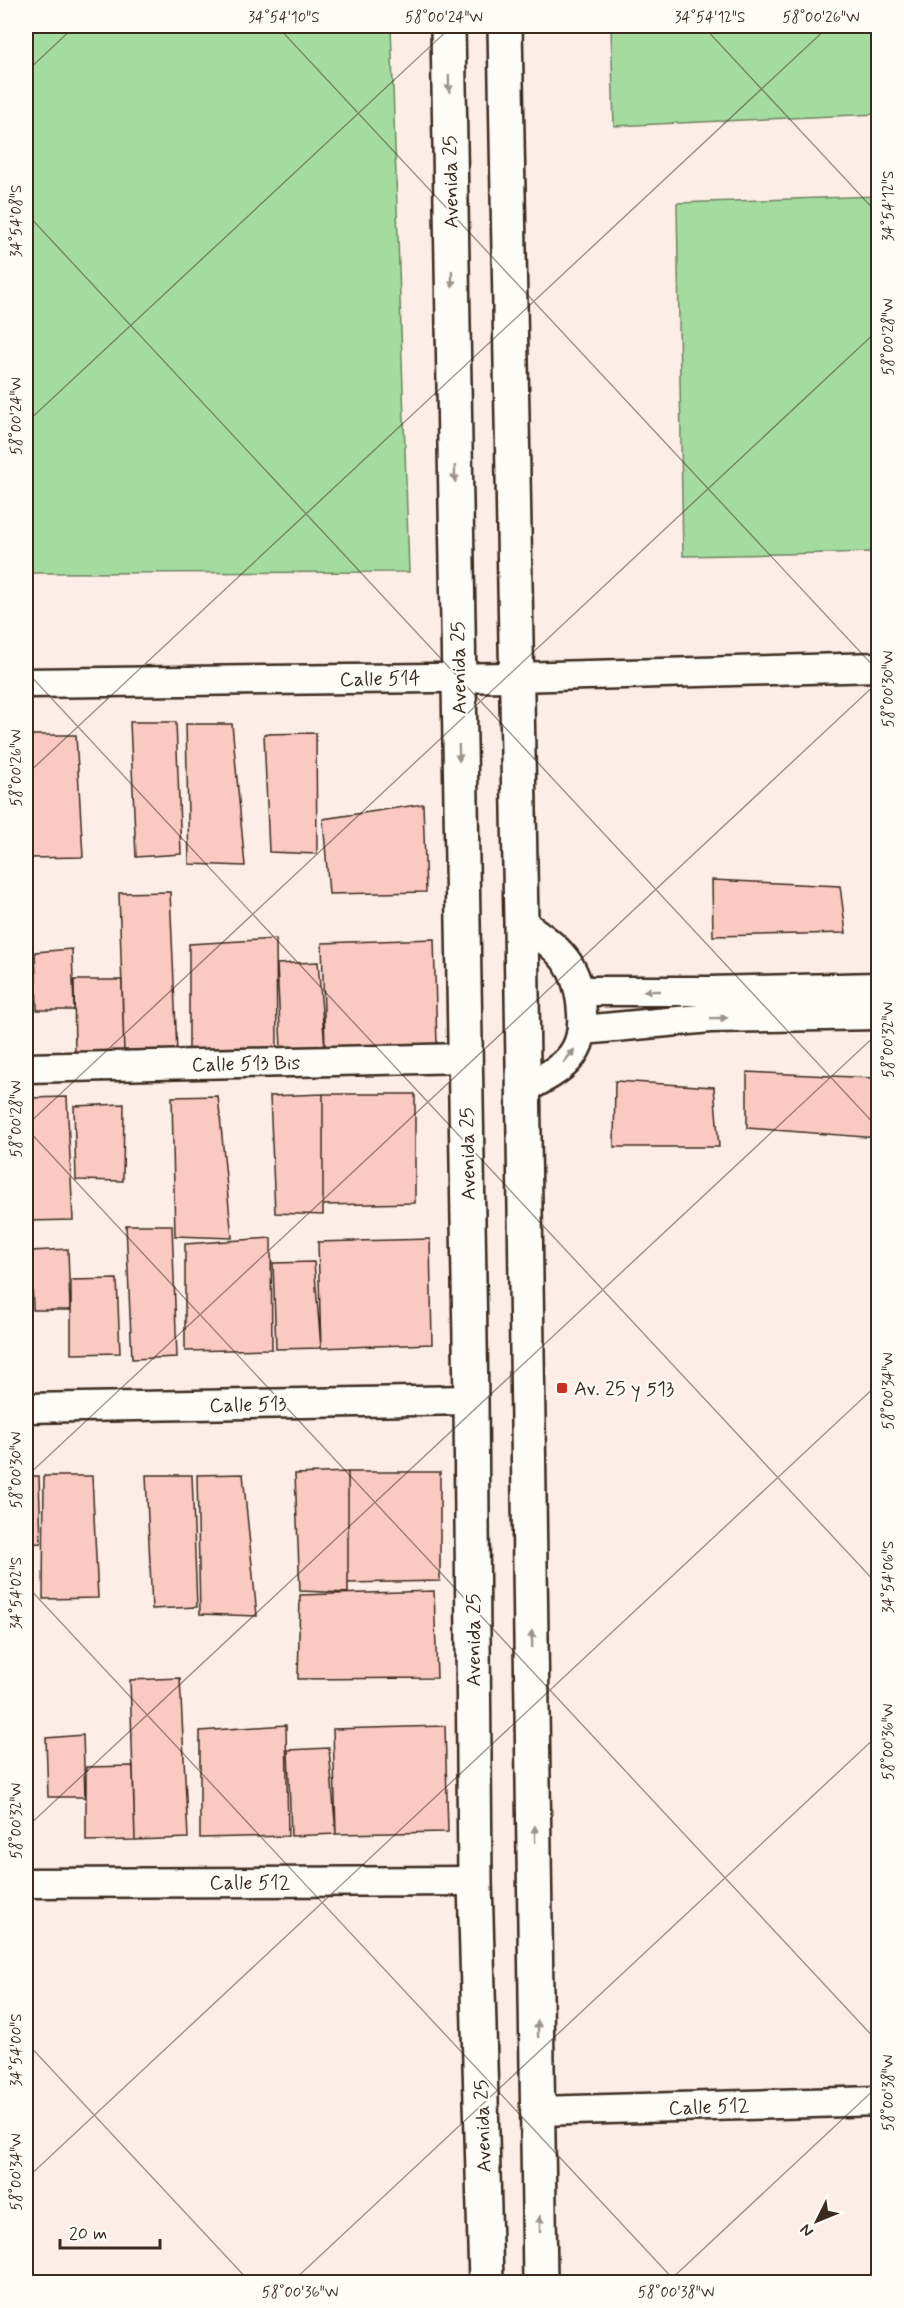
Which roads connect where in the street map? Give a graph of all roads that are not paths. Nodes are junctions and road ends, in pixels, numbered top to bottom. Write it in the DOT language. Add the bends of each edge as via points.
graph roads {
  1 [pos="448,26"];
  2 [pos="505,26"];
  3 [pos="879,667"];
  4 [pos="458,677"];
  5 [pos="515,677"];
  6 [pos="26,683"];
  7 [pos="521,922"];
  8 [pos="879,987"];
  9 [pos="580,991"];
  10 [pos="682,991"];
  11 [pos="803,1003"];
  12 [pos="879,1015"];
  13 [pos="685,1021"];
  14 [pos="583,1030"];
  15 [pos="466,1058"];
  16 [pos="26,1068"];
  17 [pos="522,1090"];
  18 [pos="471,1400"];
  19 [pos="26,1408"];
  20 [pos="475,1881"];
  21 [pos="26,1883"];
  22 [pos="879,2101"];
  23 [pos="539,2111"];
  24 [pos="486,2283"];
  25 [pos="540,2283"];
  1 -- 4 [label="main road, Avenida 25, one-way"];
  2 -- 5 [label="main road"];
  3 -- 5 [label="street, Calle 514"];
  4 -- 5 [label="street, Calle 514"];
  4 -- 6 [label="street, Calle 514"];
  4 -- 15 [label="main road, Avenida 25, one-way"];
  5 -- 7 [label="main road"];
  7 -- 9 [label="street" via="552,944 567,961"];
  7 -- 17 [label="main road"];
  8 -- 11 [label="street"];
  10 -- 9 [label="street, one-way"];
  9 -- 14 [label="street"];
  10 -- 11 [label="street"];
  10 -- 13 [label="street"];
  11 -- 12 [label="street"];
  13 -- 11 [label="street, one-way"];
  13 -- 14 [label="street"];
  17 -- 14 [label="street, one-way" via="569,1059"];
  15 -- 16 [label="street, Calle 513 Bis"];
  15 -- 18 [label="main road, Avenida 25"];
  23 -- 17 [label="main road, one-way"];
  18 -- 19 [label="street, Calle 513"];
  18 -- 20 [label="main road, Avenida 25"];
  20 -- 21 [label="street, Calle 512"];
  20 -- 24 [label="main road, Avenida 25"];
  22 -- 23 [label="street, Calle 512"];
  25 -- 23 [label="main road, one-way"];
}
